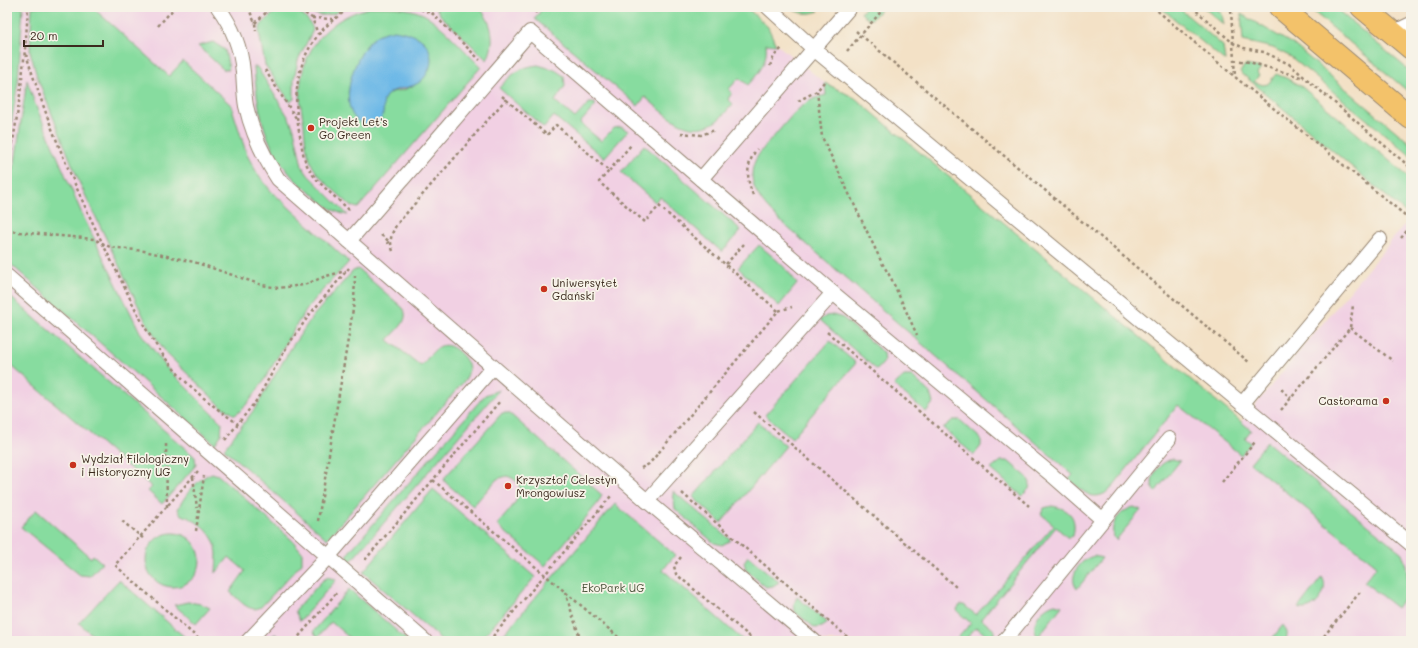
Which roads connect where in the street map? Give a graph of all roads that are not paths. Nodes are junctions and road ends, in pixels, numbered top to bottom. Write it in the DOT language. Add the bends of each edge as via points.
graph roads {
  1 [pos="218,7"];
  2 [pos="768,7"];
  3 [pos="850,7"];
  4 [pos="1280,7"];
  5 [pos="1362,7"];
  6 [pos="1401,28"];
  7 [pos="1411,48"];
  8 [pos="814,49"];
  9 [pos="1411,118"];
  10 [pos="701,179"];
  11 [pos="1380,239"];
  12 [pos="350,241"];
  13 [pos="7,276"];
  14 [pos="833,293"];
  15 [pos="494,367"];
  16 [pos="1242,404"];
  17 [pos="1169,439"];
  18 [pos="647,501"];
  19 [pos="1103,520"];
  20 [pos="1411,544"];
  21 [pos="328,557"];
  22 [pos="248,641"];
  23 [pos="424,641"];
  24 [pos="814,641"];
  25 [pos="1004,641"];
  1 -- 12 [label="lane" via="227,19 240,51 246,105 262,153 278,179"];
  2 -- 8 [label="lane"];
  3 -- 8 [label="lane"];
  4 -- 9 [label="main road"];
  5 -- 6 [label="main road"];
  6 -- 7 [label="main road"];
  8 -- 10 [label="lane"];
  8 -- 16 [label="lane"];
  10 -- 12 [label="lane" via="530,32"];
  10 -- 14 [label="lane"];
  11 -- 16 [label="lane"];
  12 -- 15 [label="lane" via="359,258"];
  13 -- 21 [label="lane" via="209,458"];
  14 -- 18 [label="lane"];
  14 -- 19 [label="lane"];
  15 -- 18 [label="lane"];
  15 -- 21 [label="lane"];
  16 -- 20 [label="lane"];
  17 -- 19 [label="lane"];
  18 -- 24 [label="lane"];
  19 -- 25 [label="lane"];
  21 -- 22 [label="lane"];
  21 -- 23 [label="lane"];
}
